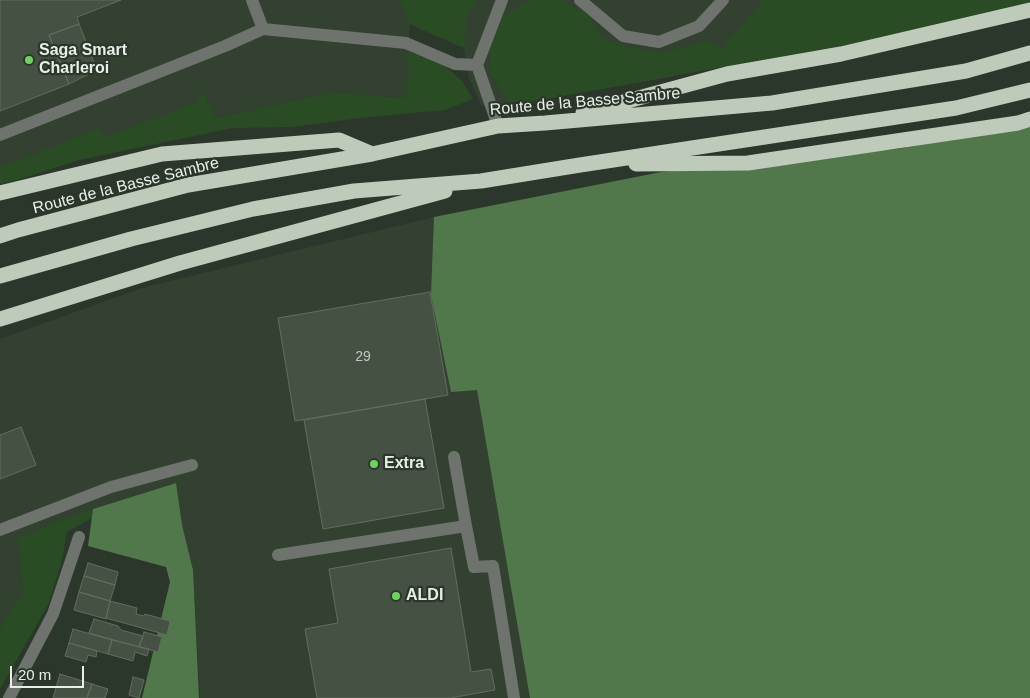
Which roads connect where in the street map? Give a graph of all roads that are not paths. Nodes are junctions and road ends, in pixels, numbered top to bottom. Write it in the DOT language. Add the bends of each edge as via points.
graph roads {
  1 [pos="252,0"];
  2 [pos="502,0"];
  3 [pos="580,0"];
  4 [pos="723,0"];
  5 [pos="1030,10"];
  6 [pos="263,29"];
  7 [pos="1030,53"];
  8 [pos="477,65"];
  9 [pos="1030,90"];
  10 [pos="1030,119"];
  11 [pos="544,123"];
  12 [pos="498,126"];
  13 [pos="0,135"];
  14 [pos="372,154"];
  15 [pos="580,165"];
  16 [pos="481,182"];
  17 [pos="0,194"];
  18 [pos="0,236"];
  19 [pos="0,276"];
  20 [pos="0,320"];
  21 [pos="454,457"];
  22 [pos="192,465"];
  23 [pos="466,526"];
  24 [pos="0,530"];
  25 [pos="79,538"];
  26 [pos="278,555"];
  27 [pos="10,696"];
  28 [pos="23,698"];
  29 [pos="514,698"];
  1 -- 6 [label="street"];
  2 -- 8 [label="street"];
  3 -- 4 [label="street" via="623,36 660,42 699,26"];
  5 -- 11 [label="highway" via="842,54 727,74"];
  6 -- 8 [label="street" via="406,43 455,64"];
  6 -- 13 [label="street"];
  7 -- 11 [label="highway, Route de la Basse Sambre" via="966,71 772,103"];
  8 -- 12 [label="street"];
  9 -- 15 [label="highway" via="956,108"];
  10 -- 15 [label="highway" via="748,163"];
  11 -- 12 [label="highway, Route de la Basse Sambre"];
  12 -- 14 [label="highway, Route de la Basse Sambre"];
  14 -- 17 [label="highway" via="339,140 162,154"];
  14 -- 18 [label="highway, Route de la Basse Sambre" via="188,185"];
  15 -- 16 [label="highway"];
  16 -- 19 [label="highway" via="354,191 253,209"];
  16 -- 20 [label="highway" via="180,262"];
  21 -- 23 [label="street"];
  22 -- 24 [label="street" via="111,487"];
  23 -- 26 [label="street"];
  23 -- 29 [label="street" via="474,567 493,566"];
  25 -- 27 [label="street" via="53,614"];
  27 -- 28 [label="street"];
}
